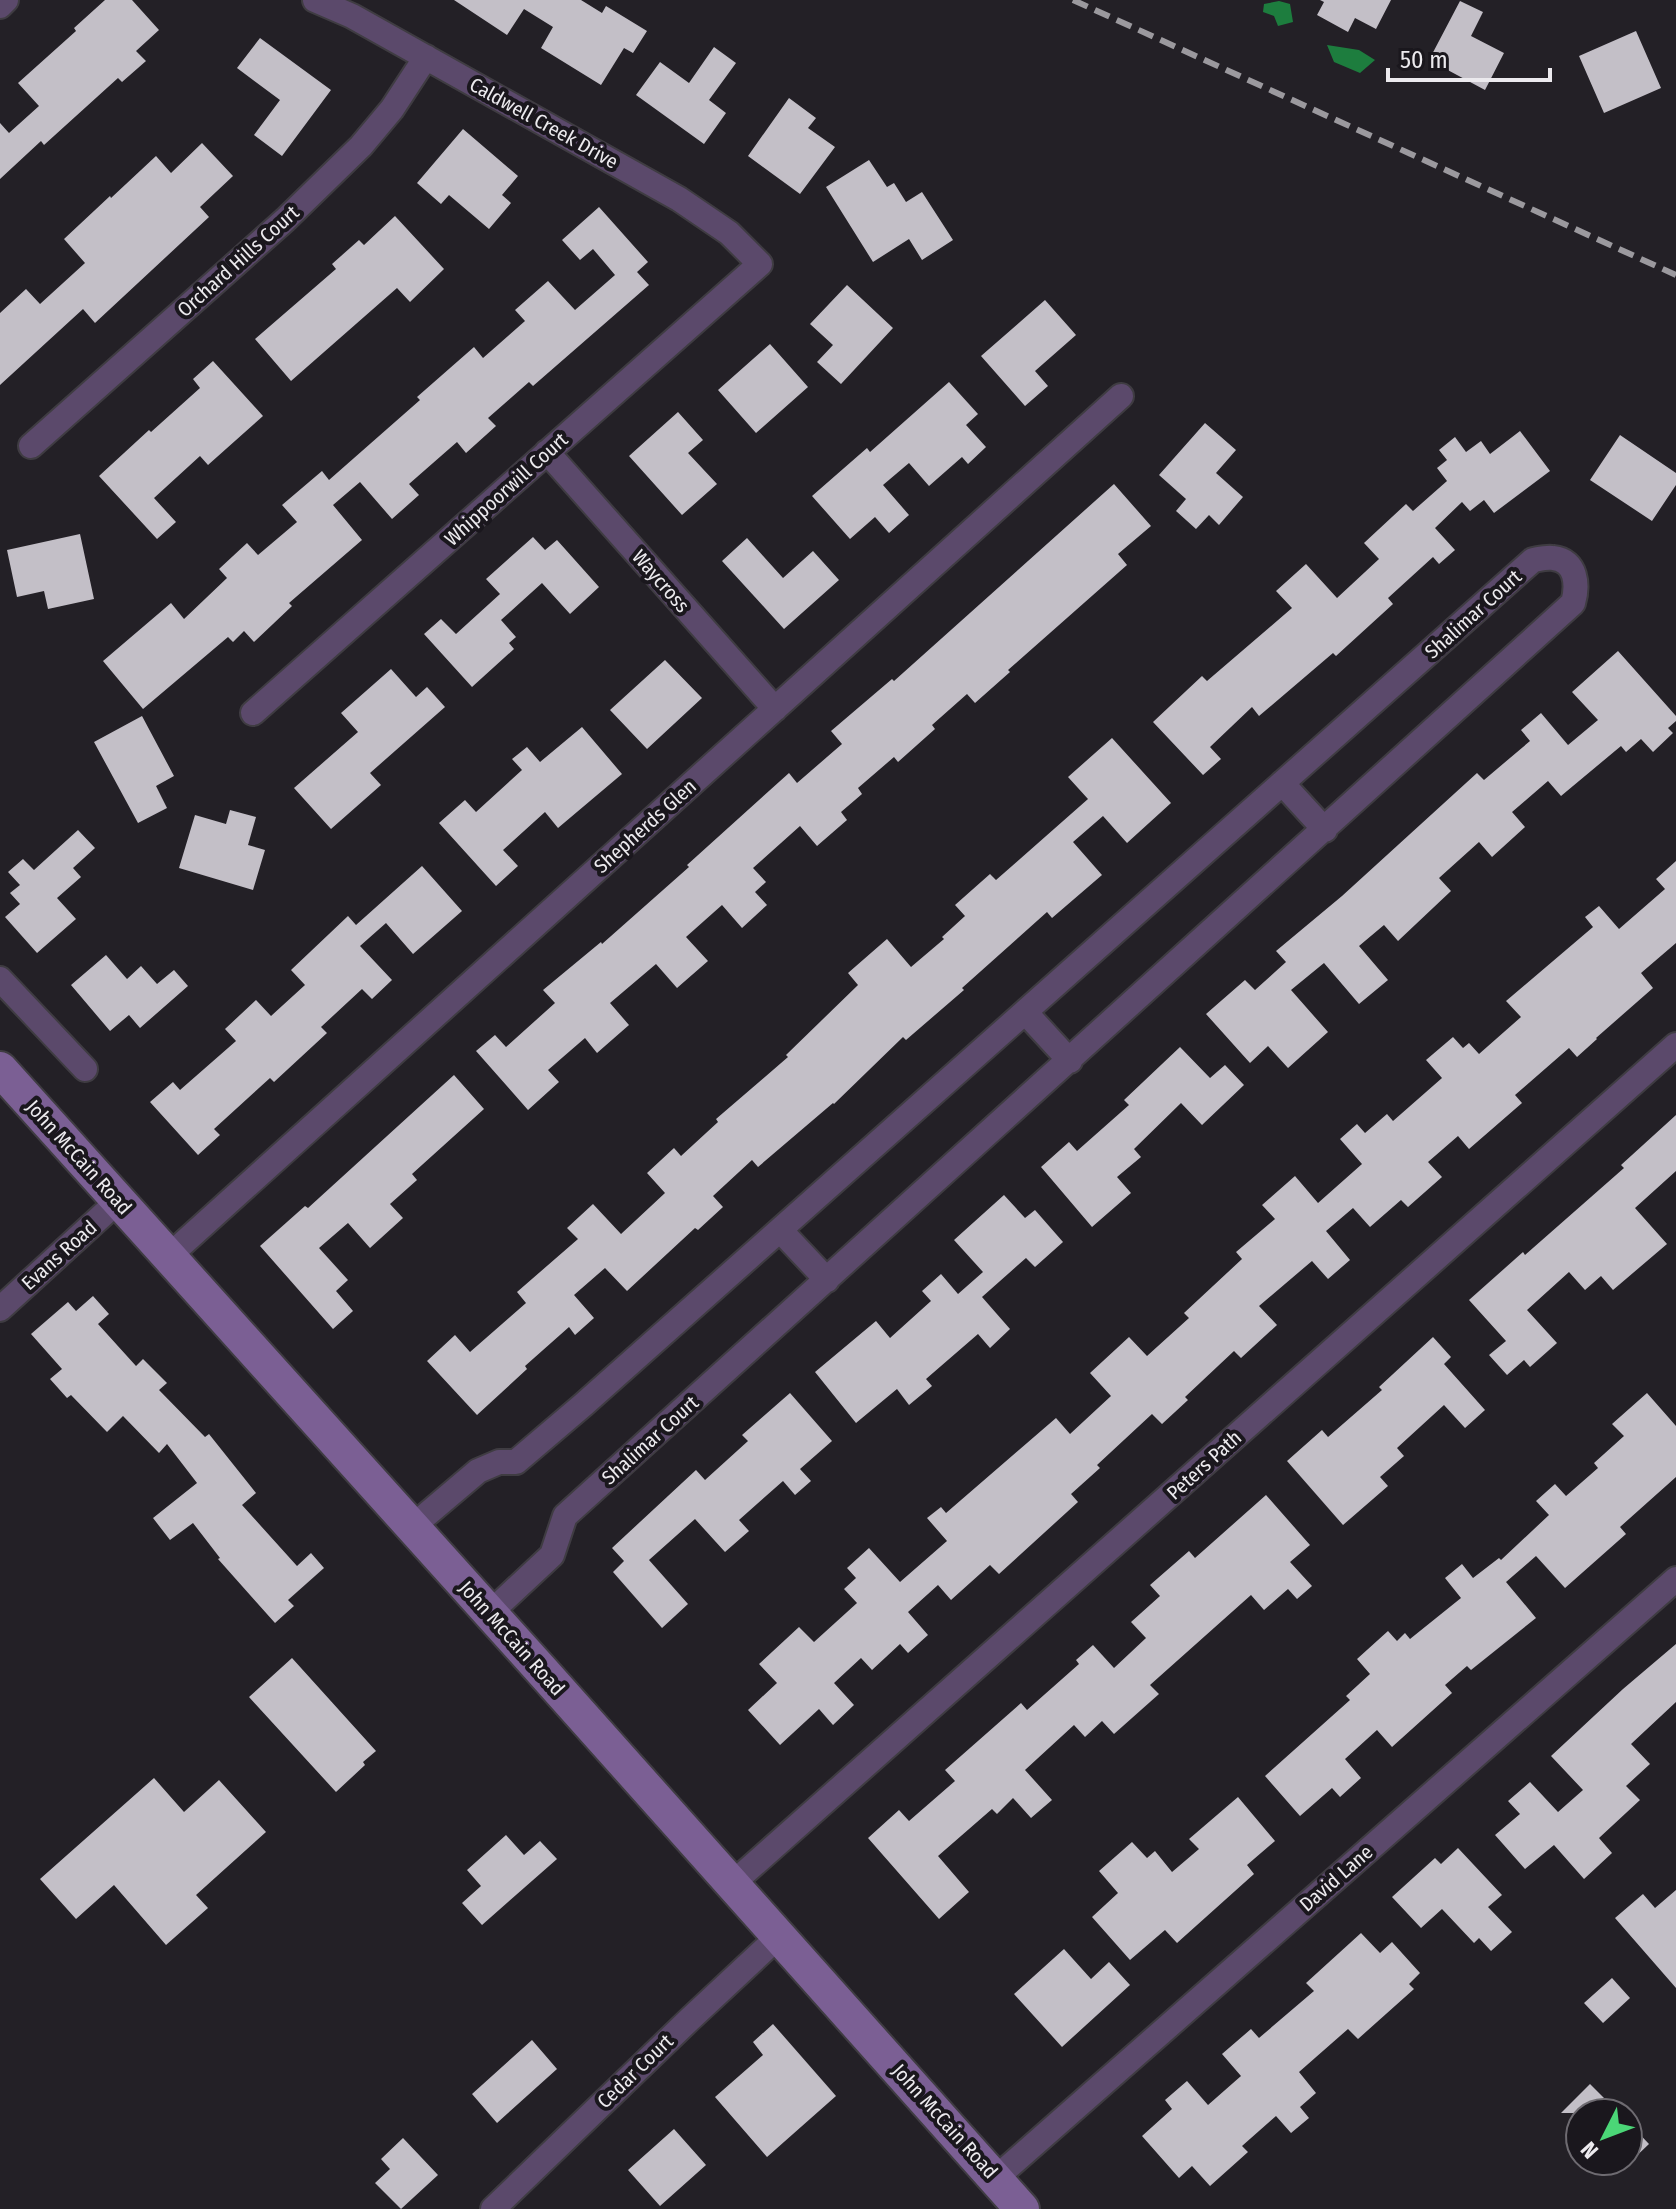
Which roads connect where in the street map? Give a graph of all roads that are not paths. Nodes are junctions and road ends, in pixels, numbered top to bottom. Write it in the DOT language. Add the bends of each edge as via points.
graph roads {
  1 [pos="6,0"];
  2 [pos="315,0"];
  3 [pos="0,6"];
  4 [pos="426,57"];
  5 [pos="760,264"];
  6 [pos="1121,396"];
  7 [pos="31,446"];
  8 [pos="547,452"];
  9 [pos="775,709"];
  10 [pos="253,713"];
  11 [pos="1282,783"];
  12 [pos="1325,830"];
  13 [pos="5,995"];
  14 [pos="1025,1012"];
  15 [pos="1676,1045"];
  16 [pos="1070,1061"];
  17 [pos="0,1069"];
  18 [pos="85,1069"];
  19 [pos="118,1201"];
  20 [pos="780,1230"];
  21 [pos="169,1256"];
  22 [pos="827,1280"];
  23 [pos="0,1309"];
  24 [pos="412,1527"];
  25 [pos="1676,1579"];
  26 [pos="490,1613"];
  27 [pos="732,1884"];
  28 [pos="779,1936"];
  29 [pos="996,2178"];
  30 [pos="493,2209"];
  31 [pos="1022,2209"];
  1 -- 3 [label="street"];
  2 -- 4 [label="street, Caldwell Creek Drive"];
  4 -- 5 [label="street, Caldwell Creek Drive" via="679,199 729,233"];
  4 -- 7 [label="street, Orchard Hills Court" via="361,146"];
  5 -- 8 [label="street, Whippoorwill Court"];
  6 -- 9 [label="street, Shepherds Glen"];
  8 -- 9 [label="street, Waycross"];
  8 -- 10 [label="street, Whippoorwill Court"];
  9 -- 21 [label="street, Shepherds Glen"];
  11 -- 12 [label="street"];
  11 -- 12 [label="street, Shalimar Court" via="1533,560 1555,557 1566,563 1577,588 1573,603"];
  11 -- 14 [label="street, Shalimar Court"];
  12 -- 16 [label="street, Shalimar Court"];
  13 -- 18 [label="street"];
  14 -- 16 [label="street"];
  14 -- 20 [label="street, Shalimar Court"];
  15 -- 27 [label="street, Peters Path"];
  16 -- 22 [label="street, Shalimar Court"];
  17 -- 19 [label="main road, John McCain Road"];
  19 -- 21 [label="main road, John McCain Road"];
  19 -- 23 [label="street, Evans Road"];
  20 -- 22 [label="street"];
  20 -- 24 [label="street, Shalimar Court" via="516,1462 478,1471"];
  21 -- 24 [label="main road, John McCain Road"];
  22 -- 26 [label="street, Shalimar Court" via="565,1516 552,1555"];
  24 -- 26 [label="main road, John McCain Road"];
  25 -- 29 [label="street, David Lane"];
  26 -- 27 [label="main road, John McCain Road"];
  27 -- 28 [label="main road, John McCain Road"];
  28 -- 29 [label="main road, John McCain Road"];
  28 -- 30 [label="street, Cedar Court"];
  29 -- 31 [label="main road, John McCain Road"];
}
